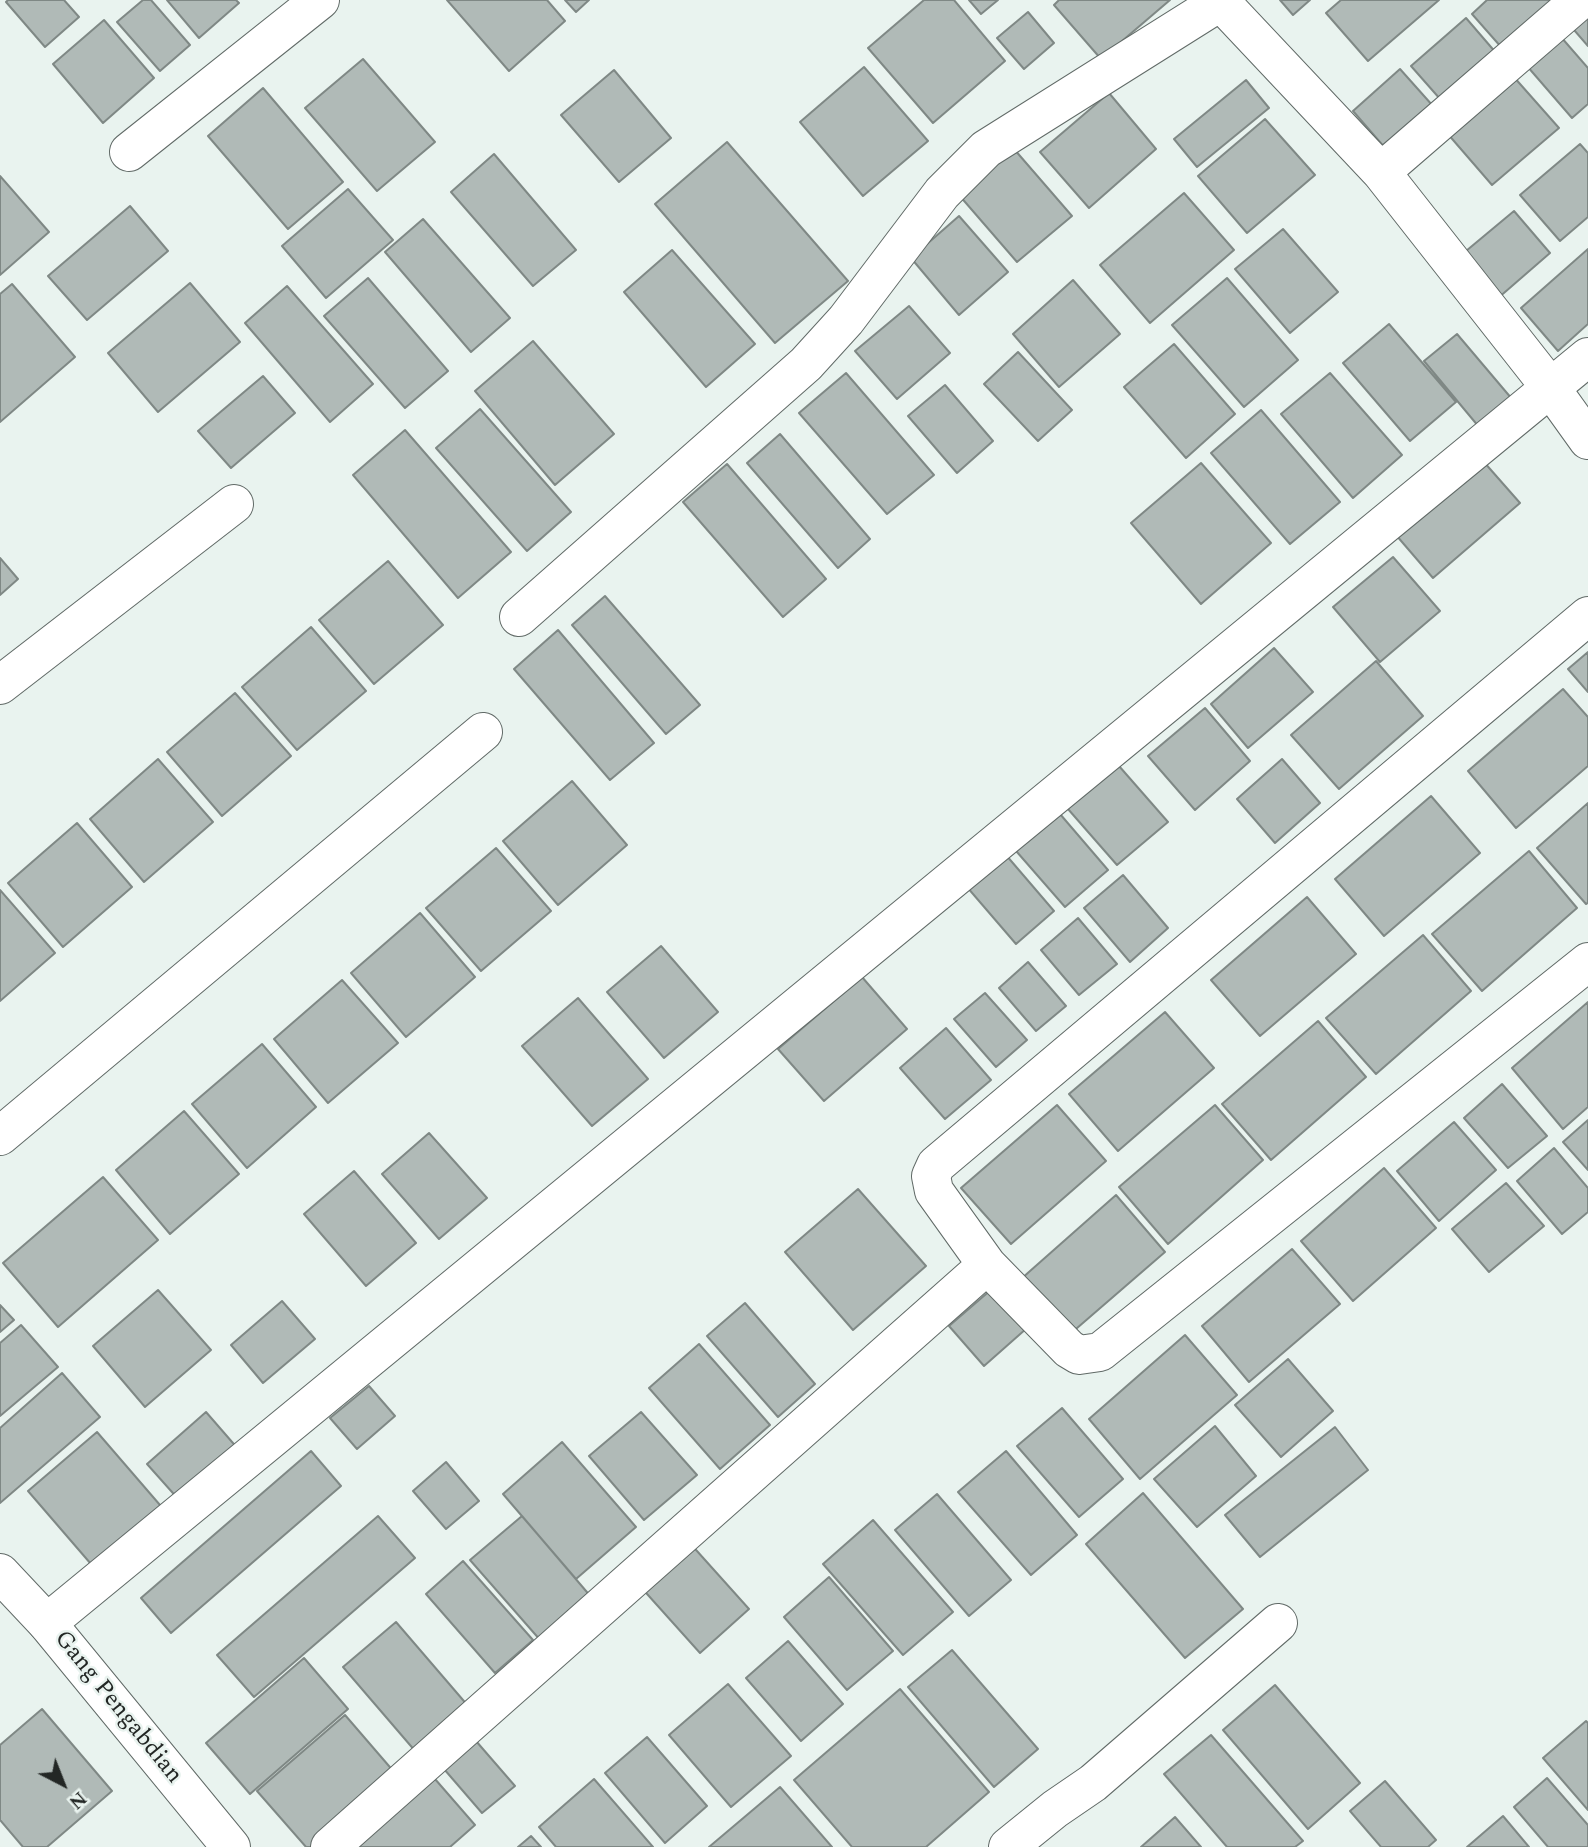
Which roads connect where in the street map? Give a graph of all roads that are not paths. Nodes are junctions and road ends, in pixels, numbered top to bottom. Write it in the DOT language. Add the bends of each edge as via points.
graph roads {
  1 [pos="320,0"];
  2 [pos="1580,0"];
  3 [pos="1221,1"];
  4 [pos="129,152"];
  5 [pos="1381,173"];
  6 [pos="1588,357"];
  7 [pos="1550,387"];
  8 [pos="1588,440"];
  9 [pos="234,504"];
  10 [pos="1588,616"];
  11 [pos="519,617"];
  12 [pos="0,685"];
  13 [pos="483,732"];
  14 [pos="1588,962"];
  15 [pos="0,1136"];
  16 [pos="987,1265"];
  17 [pos="2,1578"];
  18 [pos="47,1623"];
  19 [pos="1278,1623"];
  20 [pos="231,1847"];
  21 [pos="330,1847"];
  22 [pos="1008,1847"];
  1 -- 4 [label="street"];
  2 -- 5 [label="street"];
  3 -- 5 [label="street"];
  3 -- 11 [label="street" via="986,149 942,193 846,320 806,364"];
  5 -- 7 [label="street"];
  6 -- 7 [label="street"];
  7 -- 8 [label="street"];
  7 -- 18 [label="street"];
  9 -- 12 [label="street"];
  10 -- 16 [label="street" via="936,1165 930,1176 934,1191"];
  13 -- 15 [label="street"];
  14 -- 16 [label="street" via="1100,1352 1079,1355 1069,1349"];
  16 -- 21 [label="street"];
  17 -- 18 [label="street, Gang Pengabdian"];
  18 -- 20 [label="street, Gang Pengabdian"];
  19 -- 22 [label="street" via="1093,1783"];
}
